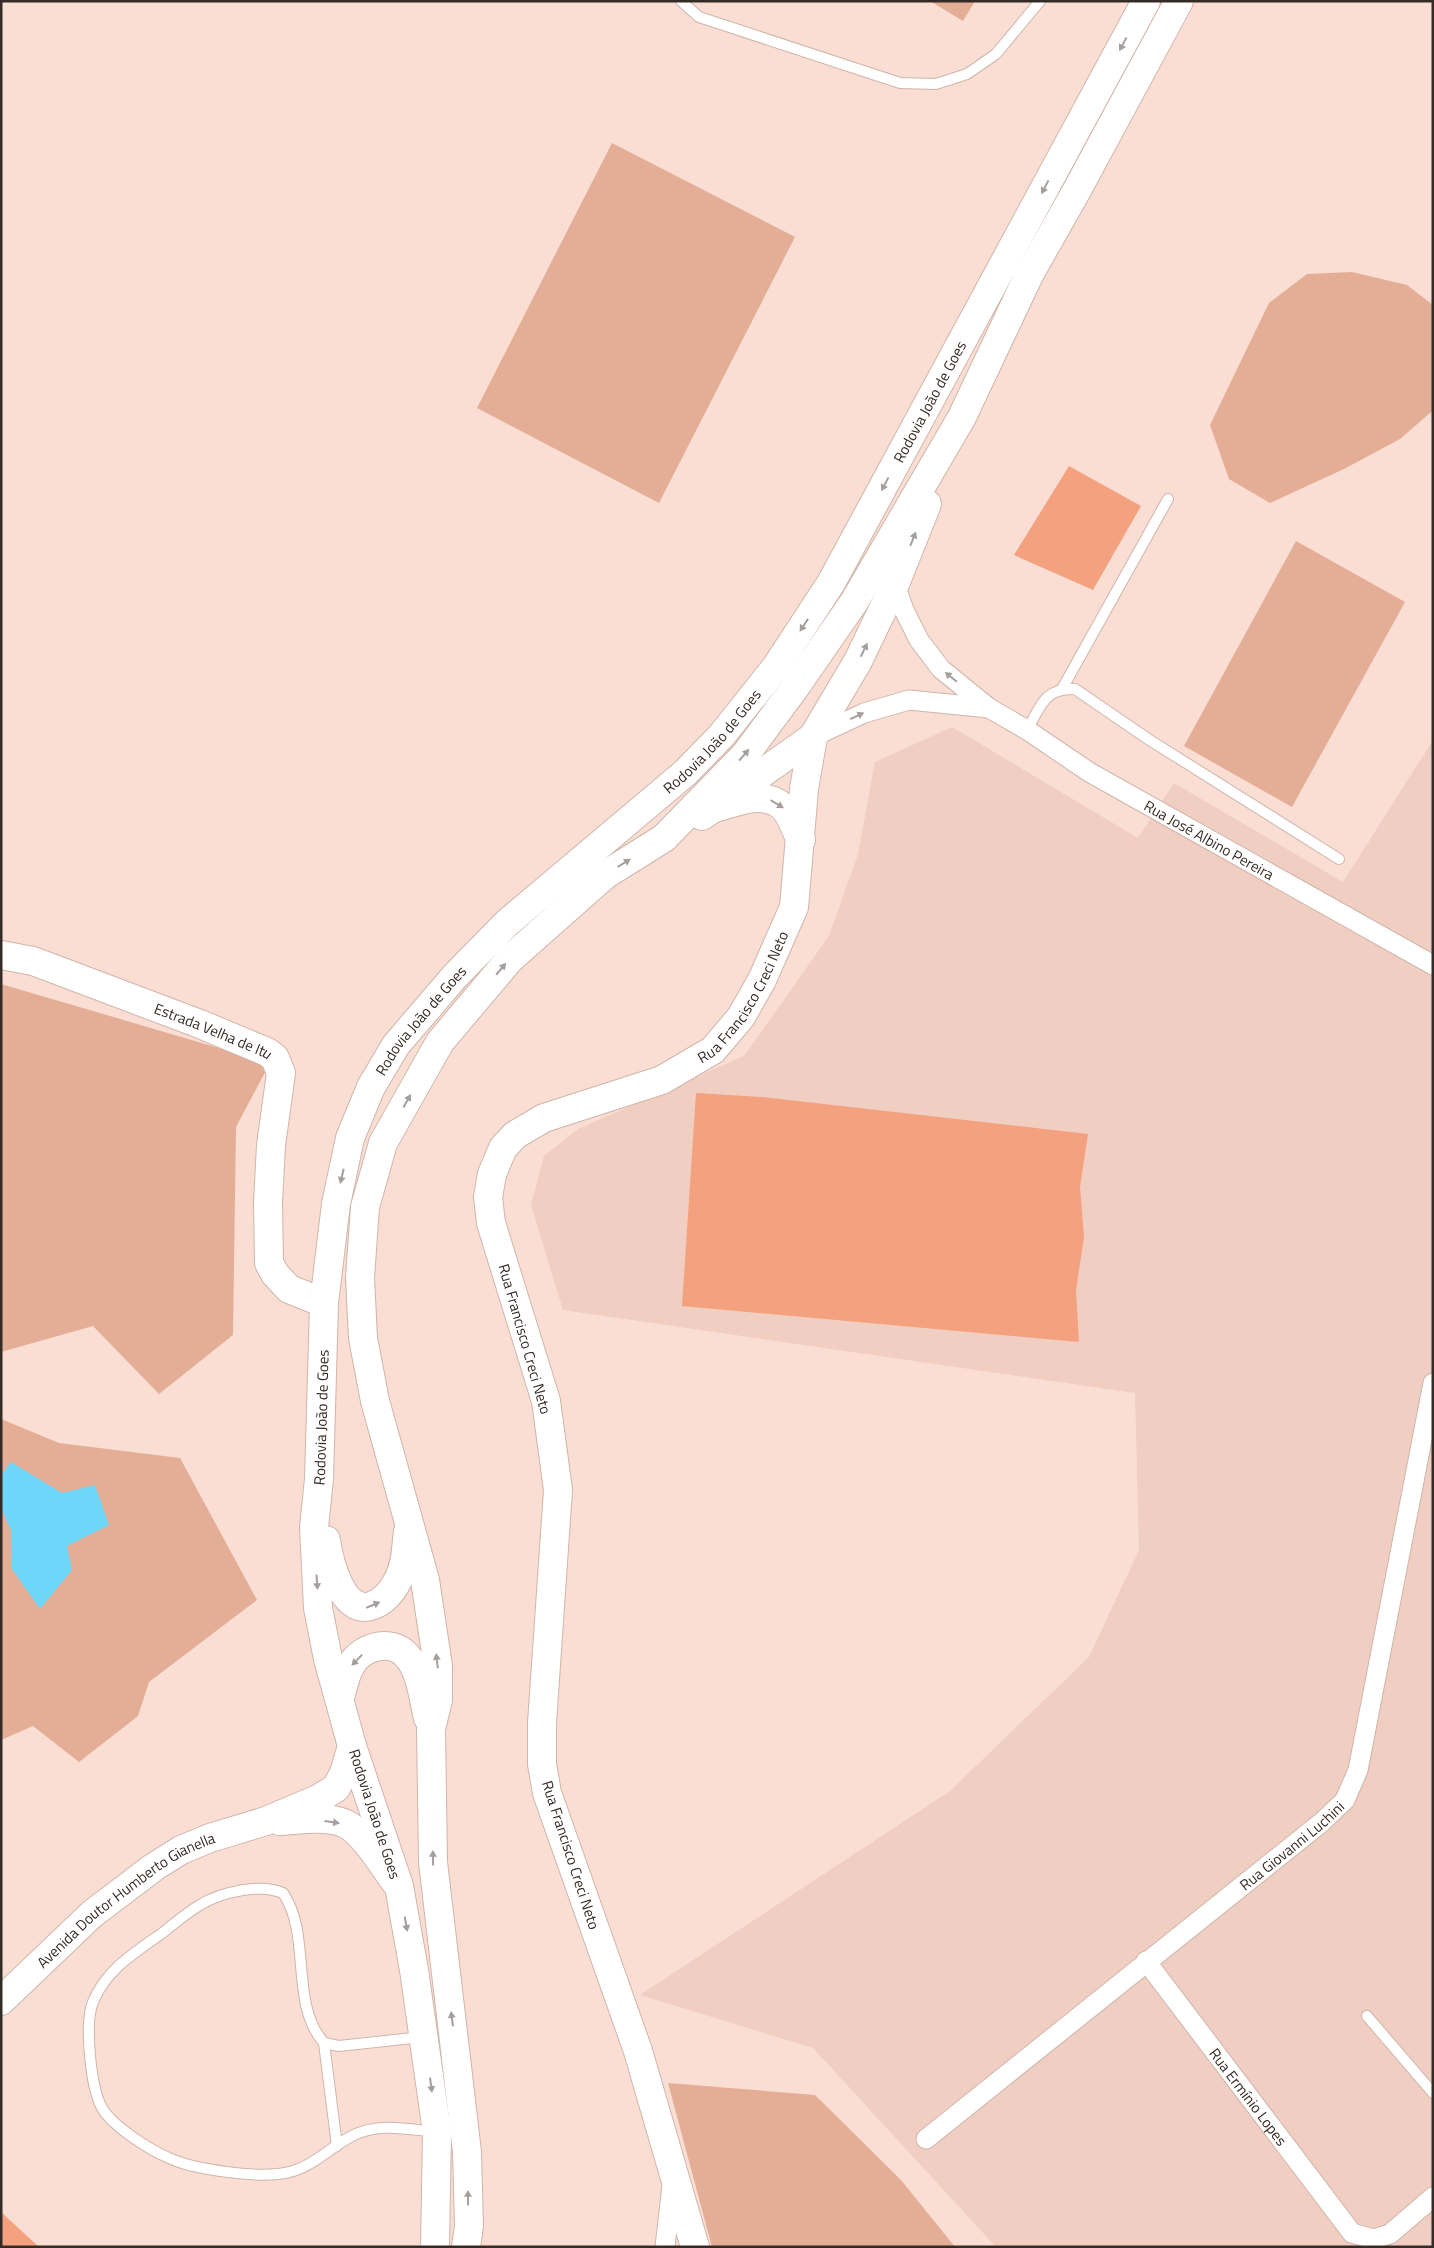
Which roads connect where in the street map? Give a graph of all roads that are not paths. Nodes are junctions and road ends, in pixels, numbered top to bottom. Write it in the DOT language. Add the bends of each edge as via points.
graph roads {
  1 [pos="681,1"];
  2 [pos="1040,1"];
  3 [pos="1146,1"];
  4 [pos="1179,1"];
  5 [pos="962,417"];
  6 [pos="1168,499"];
  7 [pos="895,584"];
  8 [pos="1062,688"];
  9 [pos="989,708"];
  10 [pos="1027,730"];
  11 [pos="813,737"];
  12 [pos="714,808"];
  13 [pos="664,838"];
  14 [pos="801,840"];
  15 [pos="1339,859"];
  16 [pos="1,955"];
  17 [pos="1433,965"];
  18 [pos="324,1304"];
  19 [pos="1433,1383"];
  20 [pos="319,1479"];
  21 [pos="409,1522"];
  22 [pos="340,1698"];
  23 [pos="431,1729"];
  24 [pos="352,1746"];
  25 [pos="266,1821"];
  26 [pos="399,1886"];
  27 [pos="1146,1961"];
  28 [pos="1,2000"];
  29 [pos="1367,2016"];
  30 [pos="423,2036"];
  31 [pos="324,2043"];
  32 [pos="1433,2093"];
  33 [pos="437,2132"];
  34 [pos="926,2139"];
  35 [pos="337,2146"];
  36 [pos="674,2174"];
  37 [pos="1433,2197"];
  38 [pos="435,2247"];
  39 [pos="466,2247"];
  40 [pos="665,2247"];
  41 [pos="696,2247"];
  1 -- 2 [label="lane" via="699,17 890,80 936,84 967,74 996,54"];
  3 -- 18 [label="main road, Rodovia João de Goes, one-way" via="831,583 776,667 722,735 685,773 507,923 455,976 396,1045 371,1087 350,1138 336,1204"];
  4 -- 5 [label="main road, Rodovia João de Goes" via="1029,275"];
  7 -- 5 [label="main road, one-way"];
  13 -- 5 [label="main road, Rodovia João de Goes, one-way" via="745,755 794,689 854,602"];
  6 -- 8 [label="lane"];
  9 -- 7 [label="street, Rua José Albino Pereira, one-way" via="941,668 924,647 904,610"];
  11 -- 7 [label="main road, one-way" via="858,661"];
  8 -- 10 [label="lane" via="1046,696"];
  8 -- 15 [label="lane" via="1075,689 1148,739"];
  9 -- 10 [label="street, Rua José Albino Pereira"];
  11 -- 9 [label="street, Rua José Albino Pereira, one-way" via="864,713 909,700"];
  10 -- 17 [label="street, Rua José Albino Pereira" via="1089,772"];
  11 -- 12 [label="main road"];
  11 -- 14 [label="main road, Rua Francisco Creci Neto" via="804,790"];
  12 -- 13 [label="main road"];
  12 -- 14 [label="main road, one-way" via="750,798 767,798 784,808"];
  21 -- 13 [label="main road, Rodovia João de Goes, one-way" via="375,1401 363,1338 360,1278 365,1206 383,1143 440,1042 510,959 605,875"];
  14 -- 36 [label="main road, Rua Francisco Creci Neto" via="794,907 762,980 740,1017 713,1050 662,1080 544,1118 514,1135 503,1148 492,1174 488,1197 491,1223 546,1401 558,1490 542,1723 542,1764 547,1793 638,2052"];
  16 -- 18 [label="main road, Estrada Velha de Itu" via="33,961 89,982 200,1024 275,1058 281,1073 270,1145 269,1263 289,1289"];
  18 -- 20 [label="main road, Rodovia João de Goes"];
  19 -- 27 [label="street, Rua Giovanni Luchini" via="1358,1770 1345,1800 1322,1822"];
  20 -- 21 [label="main road, one-way" via="327,1548 336,1579 354,1606 364,1608 378,1604 399,1579"];
  20 -- 22 [label="main road, Rodovia João de Goes, one-way" via="314,1527 318,1608"];
  23 -- 21 [label="main road, Rodovia João de Goes, one-way" via="438,1700 438,1666 425,1580"];
  23 -- 22 [label="main road, one-way" via="416,1669 407,1654 392,1646 379,1645 352,1663"];
  22 -- 24 [label="main road, Rodovia João de Goes"];
  39 -- 23 [label="main road, Rodovia João de Goes, one-way" via="467,2152 433,1862"];
  24 -- 25 [label="main road, Avenida Doutor Humberto Gianella" via="336,1788"];
  24 -- 26 [label="main road, Rodovia João de Goes"];
  25 -- 26 [label="main road, Avenida Doutor Humberto Gianella, one-way" via="333,1820 346,1824 358,1834"];
  25 -- 28 [label="main road, Avenida Doutor Humberto Gianella" via="210,1838 181,1850 154,1867 92,1914"];
  26 -- 30 [label="main road, Rodovia João de Goes, one-way"];
  27 -- 34 [label="street, Rua Giovanni Luchini"];
  27 -- 37 [label="street, Rua Ermínio Lopes" via="1352,2233 1372,2239 1390,2234"];
  29 -- 32 [label="lane"];
  30 -- 31 [label="lane" via="339,2046"];
  30 -- 33 [label="main road, Rodovia João de Goes, one-way"];
  31 -- 35 [label="lane"];
  31 -- 35 [label="lane" via="309,2012 293,1913 283,1894 275,1890 243,1890 201,1904 120,1964 104,1982 92,2004 89,2057 101,2106 111,2120 169,2158 202,2168 242,2173 285,2173 302,2168"];
  33 -- 35 [label="lane" via="385,2126 351,2136"];
  33 -- 38 [label="main road, Rodovia João de Goes"];
  36 -- 40 [label="street"];
  36 -- 41 [label="main road"];
}
